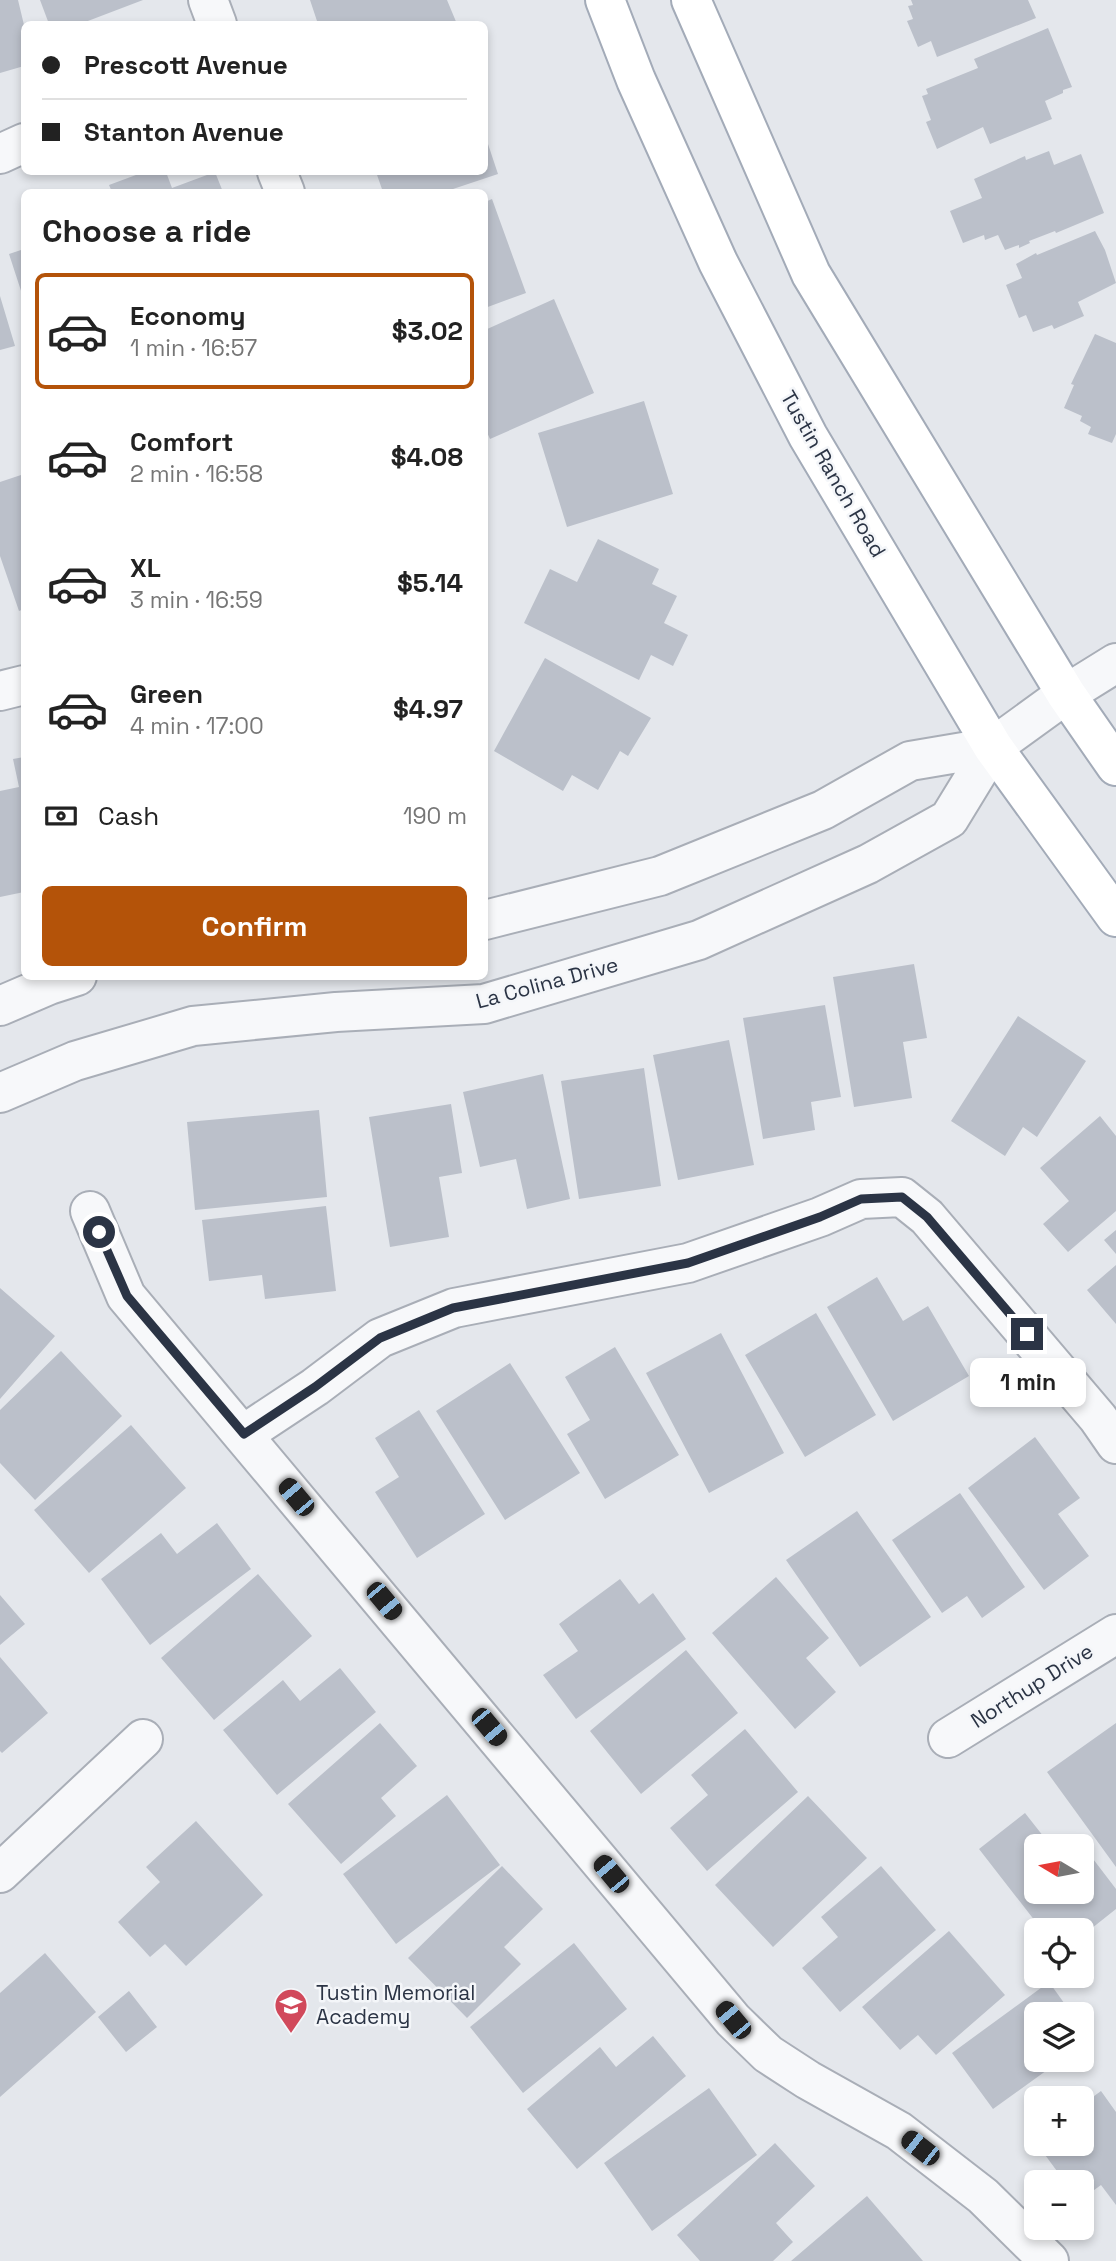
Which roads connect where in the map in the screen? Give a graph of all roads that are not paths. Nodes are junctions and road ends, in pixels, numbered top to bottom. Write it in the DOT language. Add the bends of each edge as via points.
graph roads {
  1 [pos="208,0"];
  2 [pos="605,0"];
  3 [pos="691,0"];
  4 [pos="216,21"];
  5 [pos="21,144"];
  6 [pos="0,154"];
  7 [pos="1116,663"];
  8 [pos="21,686"];
  9 [pos="0,691"];
  10 [pos="1066,694"];
  11 [pos="993,747"];
  12 [pos="1116,766"];
  13 [pos="1116,917"];
  14 [pos="488,919"];
  15 [pos="65,980"];
  16 [pos="0,1006"];
  17 [pos="0,1093"];
  18 [pos="90,1211"];
  19 [pos="244,1434"];
  20 [pos="1116,1444"];
  21 [pos="1116,1634"];
  22 [pos="948,1738"];
  23 [pos="143,1739"];
  24 [pos="0,1872"];
  25 [pos="1049,2261"];
  1 -- 4 [label="street"];
  2 -- 11 [label="main road, Tustin Ranch Road" via="718,262 808,436"];
  3 -- 10 [label="main road" via="811,274"];
  5 -- 6 [label="street"];
  7 -- 10 [label="street, La Colina Drive"];
  8 -- 9 [label="street"];
  10 -- 11 [label="street, La Colina Drive"];
  10 -- 12 [label="main road"];
  11 -- 13 [label="main road, Tustin Ranch Road"];
  11 -- 14 [label="street, La Colina Drive" via="909,761 822,810 660,876"];
  11 -- 17 [label="street, La Colina Drive" via="948,819 868,864 699,940 484,1004 193,1026 75,1061"];
  15 -- 16 [label="street"];
  18 -- 19 [label="street" via="127,1296"];
  19 -- 20 [label="street" via="380,1338 453,1308 688,1263 861,1199 902,1197 927,1217"];
  19 -- 25 [label="street" via="733,2020 768,2054 899,2131 983,2196"];
  21 -- 22 [label="street, Northup Drive"];
  23 -- 24 [label="street"];
}
